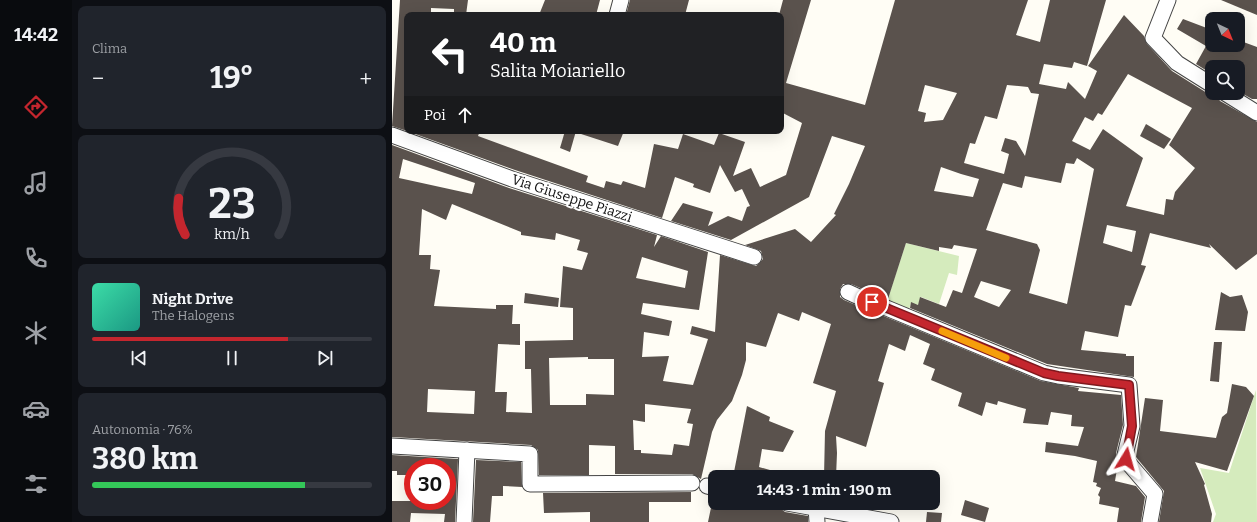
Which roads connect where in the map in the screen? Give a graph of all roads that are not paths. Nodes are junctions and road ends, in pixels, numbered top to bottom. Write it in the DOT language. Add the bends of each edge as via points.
graph roads {
  1 [pos="621,0"];
  2 [pos="1168,0"];
  3 [pos="618,12"];
  4 [pos="1205,81"];
  5 [pos="1236,100"];
  6 [pos="1257,113"];
  7 [pos="392,135"];
  8 [pos="754,257"];
  9 [pos="860,298"];
  10 [pos="392,446"];
  11 [pos="467,450"];
  12 [pos="692,483"];
  13 [pos="804,510"];
  14 [pos="816,515"];
  15 [pos="464,522"];
  16 [pos="891,522"];
  17 [pos="1150,522"];
  1 -- 3 [label="street"];
  2 -- 4 [label="street" via="1153,38 1177,63"];
  5 -- 6 [label="street"];
  7 -- 8 [label="street, Via Giuseppe Piazzi" via="512,179"];
  9 -- 17 [label="street" via="1050,375 1130,386 1132,426 1125,455 1155,494"];
  10 -- 11 [label="street"];
  11 -- 12 [label="street" via="530,454 530,484"];
  11 -- 15 [label="street"];
  13 -- 14 [label="street"];
  14 -- 16 [label="street"];
}
